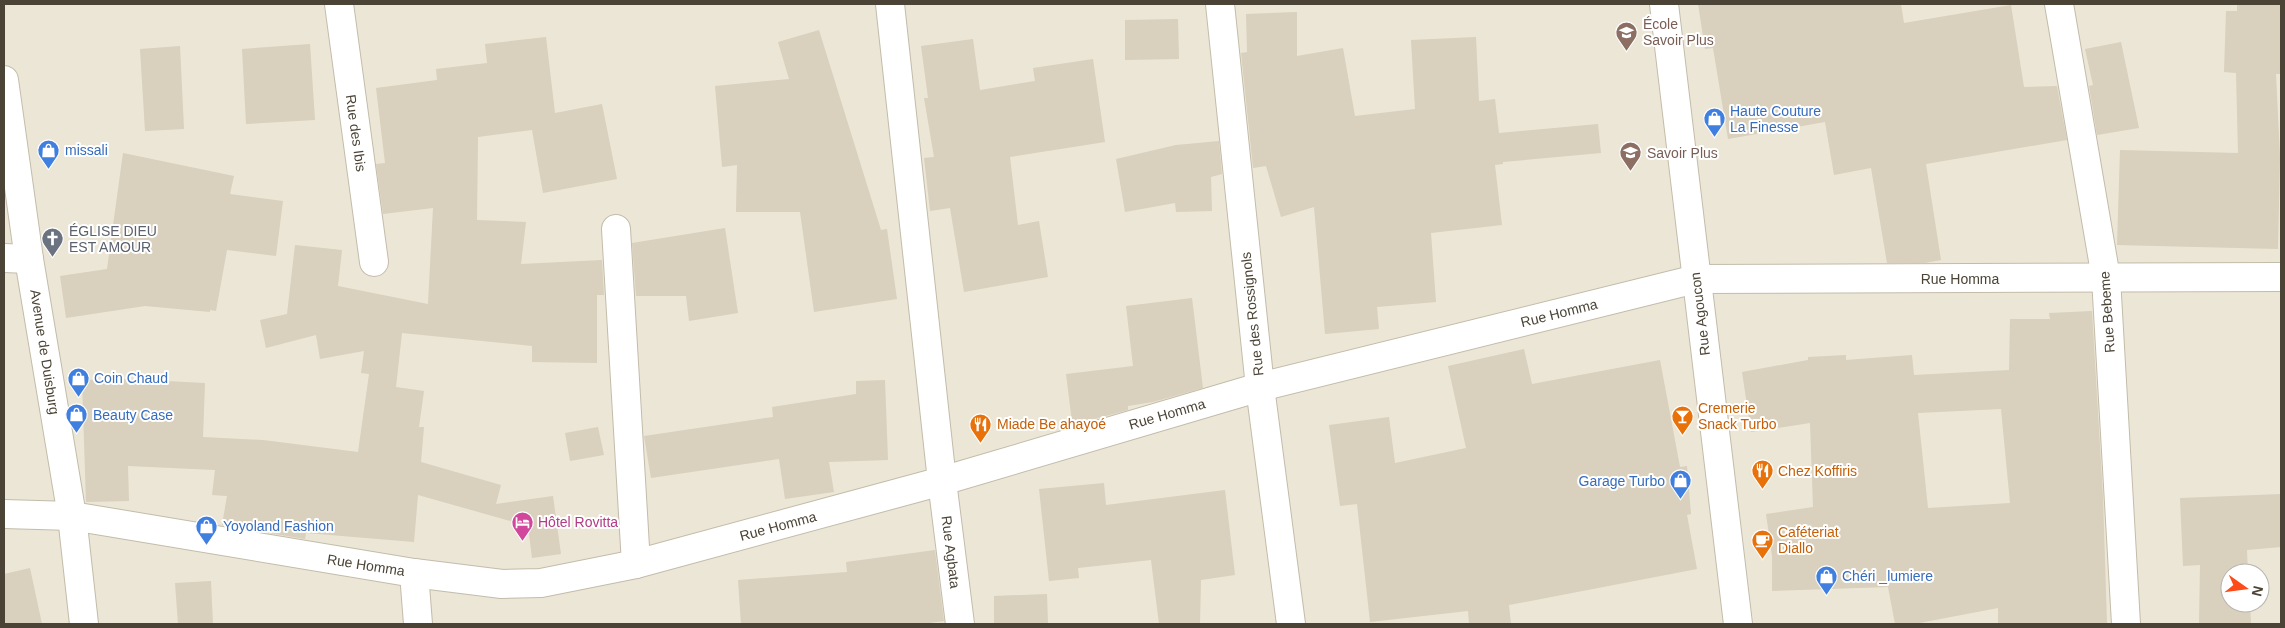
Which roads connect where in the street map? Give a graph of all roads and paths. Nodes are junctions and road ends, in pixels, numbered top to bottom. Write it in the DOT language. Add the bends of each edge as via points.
graph roads {
  1 [pos="339,4"];
  2 [pos="890,4"];
  3 [pos="1220,4"];
  4 [pos="1664,4"];
  5 [pos="2059,4"];
  6 [pos="4,80"];
  7 [pos="616,229"];
  8 [pos="17,259"];
  9 [pos="374,262"];
  10 [pos="2281,276"];
  11 [pos="2106,278"];
  12 [pos="1696,280"];
  13 [pos="1260,387"];
  14 [pos="942,481"];
  15 [pos="4,514"];
  16 [pos="72,516"];
  17 [pos="636,564"];
  18 [pos="414,573"];
  19 [pos="84,624"];
  20 [pos="418,624"];
  21 [pos="960,624"];
  22 [pos="1291,624"];
  23 [pos="1738,624"];
  24 [pos="2126,624"];
  1 -- 9 [label="street, Rue des Ibis"];
  2 -- 14 [label="street, Rue Agbata"];
  3 -- 13 [label="street, Rue des Rossignols"];
  4 -- 12 [label="street, Rue Agoucon"];
  5 -- 11 [label="street, Rue Bebeme"];
  6 -- 8 [label="street, Avenue de Duisburg"];
  7 -- 17 [label="street"];
  8 -- 16 [label="street, Avenue de Duisburg"];
  10 -- 11 [label="street, Rue Homma"];
  11 -- 12 [label="street, Rue Homma"];
  11 -- 24 [label="street, Rue Bebeme"];
  12 -- 13 [label="street, Rue Homma"];
  12 -- 23 [label="street, Rue Agoucon"];
  13 -- 14 [label="street, Rue Homma"];
  13 -- 22 [label="street, Rue des Rossignols"];
  14 -- 17 [label="street, Rue Homma"];
  14 -- 21 [label="street, Rue Agbata"];
  15 -- 16 [label="street, Rue Homma"];
  16 -- 18 [label="street, Rue Homma"];
  16 -- 19 [label="street, Avenue de Duisburg"];
  17 -- 18 [label="street, Rue Homma" via="564,580 522,584"];
  18 -- 20 [label="street"];
}
